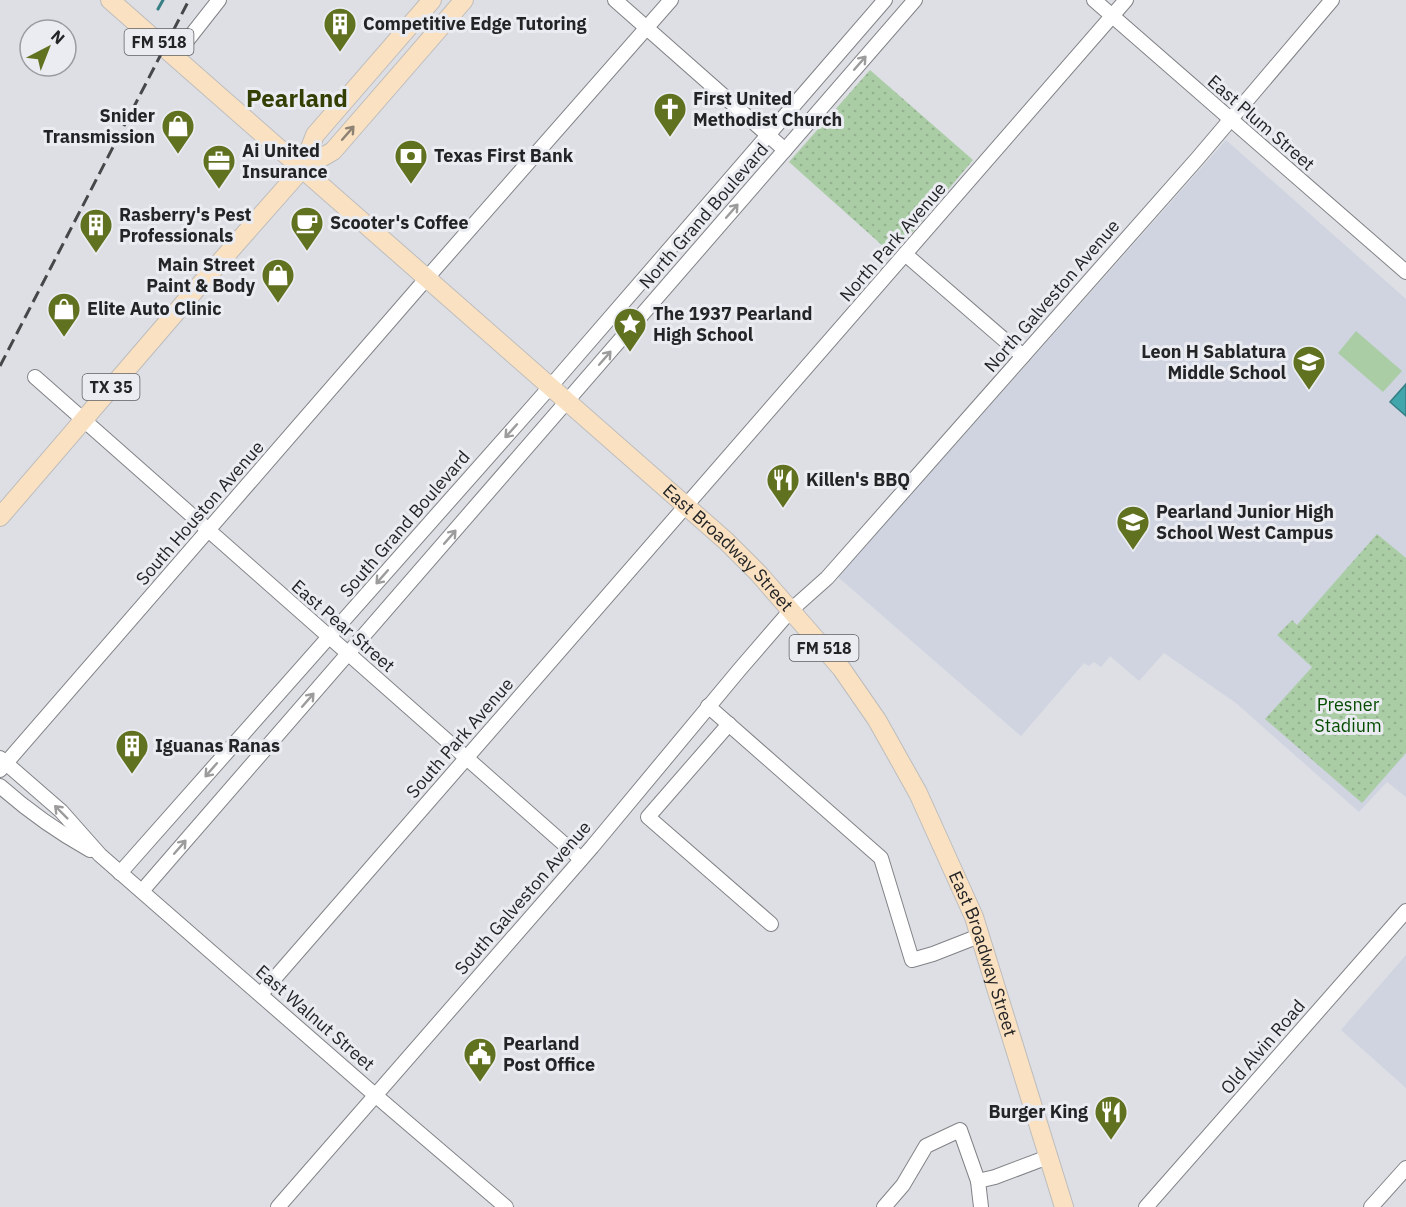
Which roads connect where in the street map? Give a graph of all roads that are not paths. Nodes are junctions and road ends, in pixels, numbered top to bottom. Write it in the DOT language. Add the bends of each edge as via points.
graph roads {
  1 [pos="110,0"];
  2 [pos="219,0"];
  3 [pos="432,0"];
  4 [pos="464,0"];
  5 [pos="615,0"];
  6 [pos="671,0"];
  7 [pos="885,0"];
  8 [pos="915,0"];
  9 [pos="1094,0"];
  10 [pos="1126,0"];
  11 [pos="1332,0"];
  12 [pos="1112,16"];
  13 [pos="646,28"];
  14 [pos="176,56"];
  15 [pos="1229,120"];
  16 [pos="768,135"];
  17 [pos="785,150"];
  18 [pos="302,169"];
  19 [pos="905,254"];
  20 [pos="1406,272"];
  21 [pos="426,279"];
  22 [pos="1023,356"];
  23 [pos="35,377"];
  24 [pos="550,387"];
  25 [pos="566,402"];
  26 [pos="82,420"];
  27 [pos="686,506"];
  28 [pos="0,517"];
  29 [pos="207,531"];
  30 [pos="791,610"];
  31 [pos="329,637"];
  32 [pos="348,654"];
  33 [pos="708,706"];
  34 [pos="729,724"];
  35 [pos="466,758"];
  36 [pos="2,764"];
  37 [pos="0,786"];
  38 [pos="100,855"];
  39 [pos="581,859"];
  40 [pos="120,873"];
  41 [pos="142,891"];
  42 [pos="1406,911"];
  43 [pos="771,924"];
  44 [pos="979,936"];
  45 [pos="261,994"];
  46 [pos="375,1095"];
  47 [pos="1048,1157"];
  48 [pos="1406,1168"];
  49 [pos="978,1181"];
  50 [pos="282,1206"];
  51 [pos="506,1207"];
  52 [pos="884,1207"];
  53 [pos="981,1207"];
  54 [pos="1064,1207"];
  55 [pos="1146,1207"];
  56 [pos="1371,1207"];
  1 -- 14 [label="main road, FM 518"];
  2 -- 14 [label="street"];
  3 -- 18 [label="main road, TX 35" via="315,135"];
  18 -- 4 [label="main road, TX 35, one-way" via="333,151"];
  5 -- 13 [label="street"];
  6 -- 13 [label="street, South Houston Avenue"];
  7 -- 16 [label="street, North Grand Boulevard"];
  17 -- 8 [label="street, North Grand Boulevard, one-way"];
  9 -- 12 [label="street, East Plum Street"];
  10 -- 12 [label="street, North Park Avenue"];
  11 -- 15 [label="street, North Galveston Avenue"];
  12 -- 15 [label="street, East Plum Street"];
  12 -- 19 [label="street, North Park Avenue"];
  13 -- 16 [label="street"];
  13 -- 21 [label="street, South Houston Avenue"];
  14 -- 18 [label="main road, FM 518"];
  15 -- 20 [label="street, East Plum Street"];
  15 -- 22 [label="street, North Galveston Avenue"];
  16 -- 17 [label="street"];
  16 -- 24 [label="street, North Grand Boulevard"];
  25 -- 17 [label="street, North Grand Boulevard, one-way"];
  18 -- 21 [label="main road, East Broadway Street / FM 518"];
  18 -- 26 [label="main road, TX 35"];
  19 -- 22 [label="street"];
  19 -- 27 [label="street, North Park Avenue"];
  21 -- 24 [label="main road, East Broadway Street / FM 518"];
  21 -- 29 [label="street, South Houston Avenue"];
  22 -- 30 [label="street, North Galveston Avenue" via="826,578"];
  23 -- 26 [label="street, East Pear Street"];
  24 -- 25 [label="main road, East Broadway Street / FM 518"];
  24 -- 31 [label="street, South Grand Boulevard, one-way"];
  25 -- 27 [label="main road, East Broadway Street / FM 518"];
  32 -- 25 [label="street, one-way"];
  26 -- 28 [label="main road, TX 35"];
  26 -- 29 [label="street, East Pear Street"];
  27 -- 30 [label="main road, East Broadway Street / FM 518" via="749,563"];
  27 -- 35 [label="street, South Park Avenue"];
  29 -- 31 [label="street, East Pear Street"];
  29 -- 36 [label="street, South Houston Avenue"];
  30 -- 33 [label="street, South Galveston Avenue"];
  30 -- 44 [label="main road, East Broadway Street / FM 518" via="841,668 893,747 934,826"];
  31 -- 32 [label="street, East Pear Street"];
  31 -- 40 [label="street, South Grand Boulevard, one-way"];
  32 -- 35 [label="street, East Pear Street"];
  41 -- 32 [label="street, one-way"];
  33 -- 34 [label="street"];
  33 -- 39 [label="street, South Galveston Avenue"];
  34 -- 43 [label="street" via="648,817"];
  34 -- 44 [label="street" via="881,858 912,960"];
  35 -- 39 [label="street, East Pear Street"];
  35 -- 45 [label="street, South Park Avenue"];
  38 -- 36 [label="street, East Walnut Street, one-way" via="62,811"];
  37 -- 38 [label="street, East Walnut Street" via="46,823"];
  38 -- 40 [label="street, East Walnut Street"];
  39 -- 46 [label="street, South Galveston Avenue"];
  40 -- 41 [label="street, East Walnut Street"];
  41 -- 45 [label="street, East Walnut Street"];
  42 -- 55 [label="street, Old Alvin Road"];
  44 -- 47 [label="main road, East Broadway Street / FM 518"];
  45 -- 46 [label="street, East Walnut Street"];
  46 -- 50 [label="street, South Galveston Avenue"];
  46 -- 51 [label="street, East Walnut Street"];
  47 -- 49 [label="street"];
  47 -- 54 [label="main road, East Broadway Street / FM 518"];
  48 -- 56 [label="street"];
  49 -- 52 [label="street" via="960,1130 926,1146 903,1185"];
  49 -- 53 [label="street"];
}
